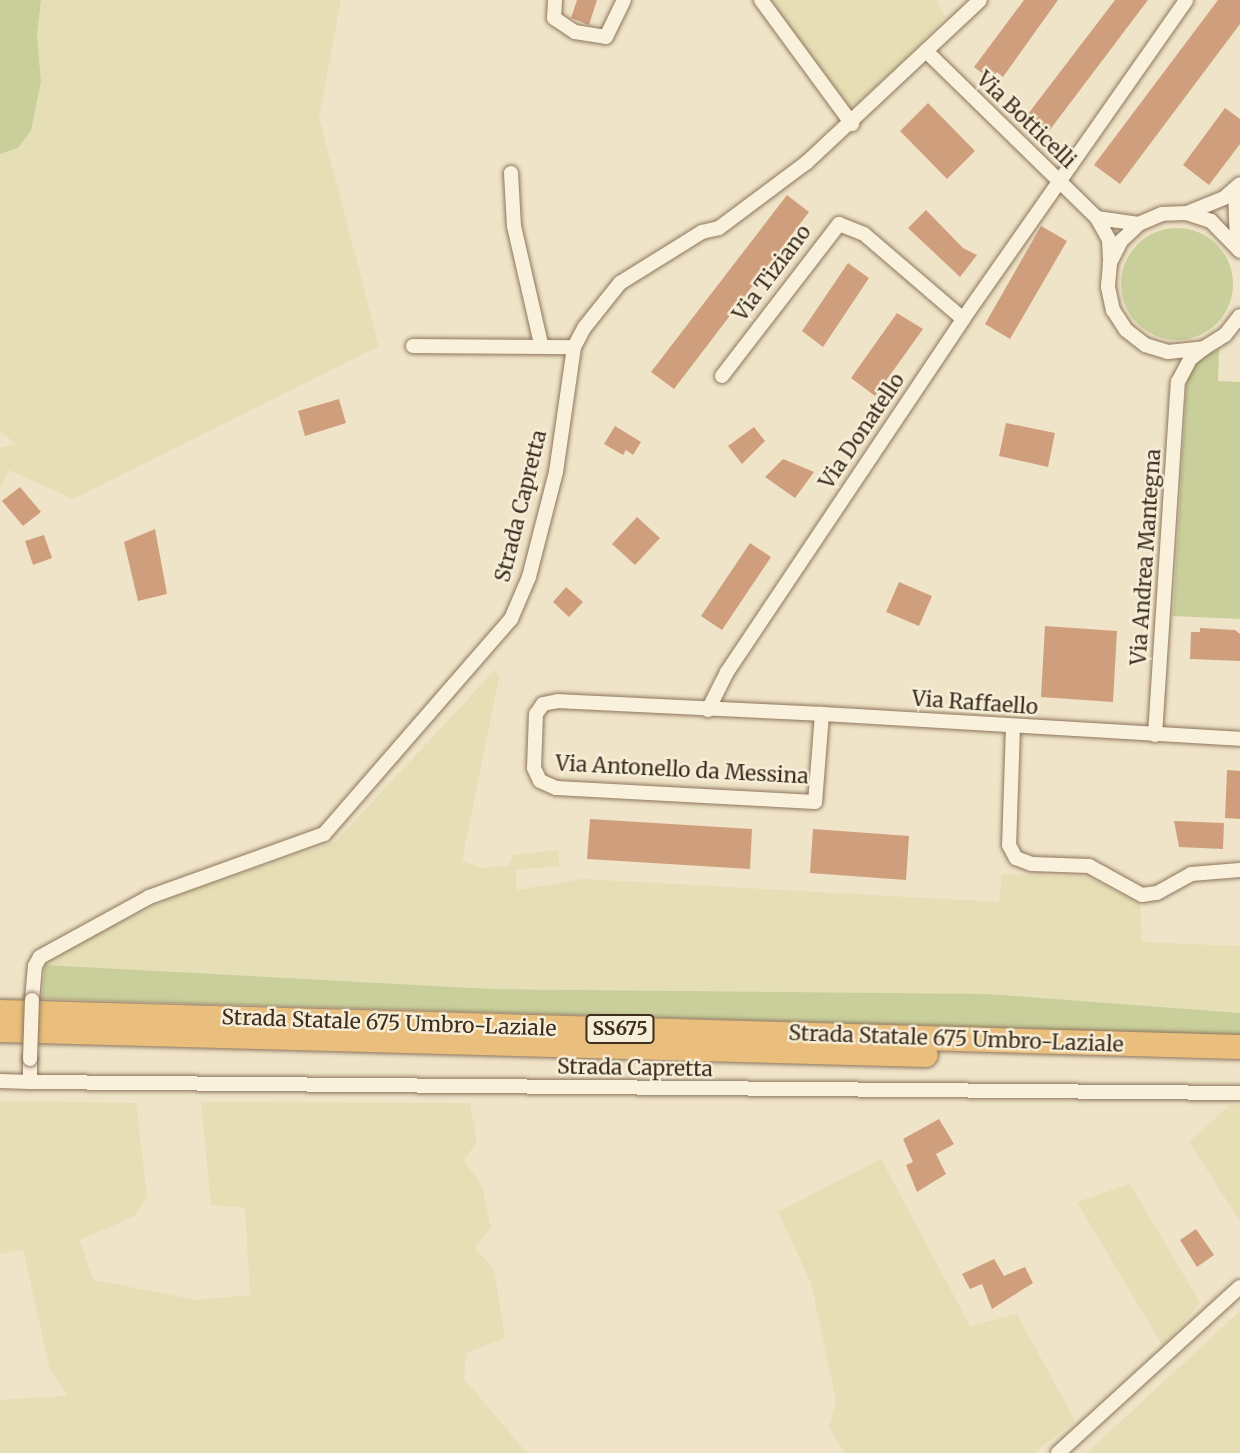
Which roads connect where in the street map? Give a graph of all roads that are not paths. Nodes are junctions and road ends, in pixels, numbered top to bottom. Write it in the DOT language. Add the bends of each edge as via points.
graph roads {
  1 [pos="555,0"];
  2 [pos="624,0"];
  3 [pos="761,0"];
  4 [pos="980,0"];
  5 [pos="1186,0"];
  6 [pos="926,51"];
  7 [pos="852,124"];
  8 [pos="511,173"];
  9 [pos="1058,180"];
  10 [pos="1238,187"];
  11 [pos="1187,213"];
  12 [pos="1097,218"];
  13 [pos="1139,224"];
  14 [pos="1239,248"];
  15 [pos="1110,263"];
  16 [pos="1240,316"];
  17 [pos="963,319"];
  18 [pos="541,344"];
  19 [pos="413,346"];
  20 [pos="574,347"];
  21 [pos="1204,348"];
  22 [pos="1156,349"];
  23 [pos="722,376"];
  24 [pos="1178,382"];
  25 [pos="708,710"];
  26 [pos="822,714"];
  27 [pos="1013,727"];
  28 [pos="1155,735"];
  29 [pos="1240,740"];
  30 [pos="1240,870"];
  31 [pos="0,1012"];
  32 [pos="0,1030"];
  33 [pos="1240,1047"];
  34 [pos="1240,1064"];
  35 [pos="0,1081"];
  36 [pos="30,1082"];
  37 [pos="1240,1093"];
  38 [pos="1240,1287"];
  39 [pos="1058,1453"];
  1 -- 2 [label="street" via="554,18 575,32 606,37"];
  3 -- 7 [label="street"];
  4 -- 6 [label="street, Strada Capretta"];
  5 -- 9 [label="street, Via Donatello"];
  6 -- 7 [label="street, Strada Capretta"];
  6 -- 9 [label="street, Via Botticelli"];
  7 -- 20 [label="street, Strada Capretta" via="719,228 702,232 620,282"];
  8 -- 18 [label="street" via="514,226"];
  9 -- 12 [label="street, Via Botticelli"];
  9 -- 17 [label="street, Via Donatello"];
  10 -- 11 [label="street"];
  10 -- 14 [label="street"];
  11 -- 13 [label="street" via="1162,214"];
  11 -- 14 [label="street" via="1221,228"];
  12 -- 13 [label="street"];
  12 -- 15 [label="street, Via Botticelli" via="1109,240"];
  13 -- 15 [label="street" via="1121,241"];
  15 -- 22 [label="street, Via Botticelli" via="1108,287 1119,321 1135,338"];
  16 -- 21 [label="street" via="1225,335"];
  17 -- 23 [label="street, Via Tiziano" via="864,234 839,224"];
  17 -- 25 [label="street, Via Donatello" via="727,672"];
  18 -- 19 [label="street"];
  18 -- 20 [label="street"];
  20 -- 36 [label="street, Strada Capretta, bridge" via="556,472 529,577 494,643 324,834 149,897 40,957 34,966"];
  21 -- 22 [label="street" via="1180,353"];
  21 -- 24 [label="street" via="1185,366"];
  22 -- 24 [label="street"];
  24 -- 28 [label="street, Via Andrea Mantegna"];
  25 -- 26 [label="street, Via Raffaello"];
  25 -- 26 [label="street, Via Antonello da Messina" via="558,701 543,704 536,715 534,768 540,781 556,788 815,802"];
  26 -- 27 [label="street, Via Raffaello"];
  27 -- 28 [label="street, Via Raffaello"];
  27 -- 30 [label="street" via="1009,845 1016,858 1032,864 1089,866 1142,895 1157,893 1191,874"];
  28 -- 29 [label="street, Via Raffaello"];
  31 -- 33 [label="highway, Strada Statale 675 Umbro-Laziale / SS675"];
  32 -- 34 [label="highway, Strada Statale 675 Umbro-Laziale / SS675"];
  35 -- 36 [label="street, Strada Capretta"];
  36 -- 37 [label="street, Strada Capretta"];
  38 -- 39 [label="street"];
}
